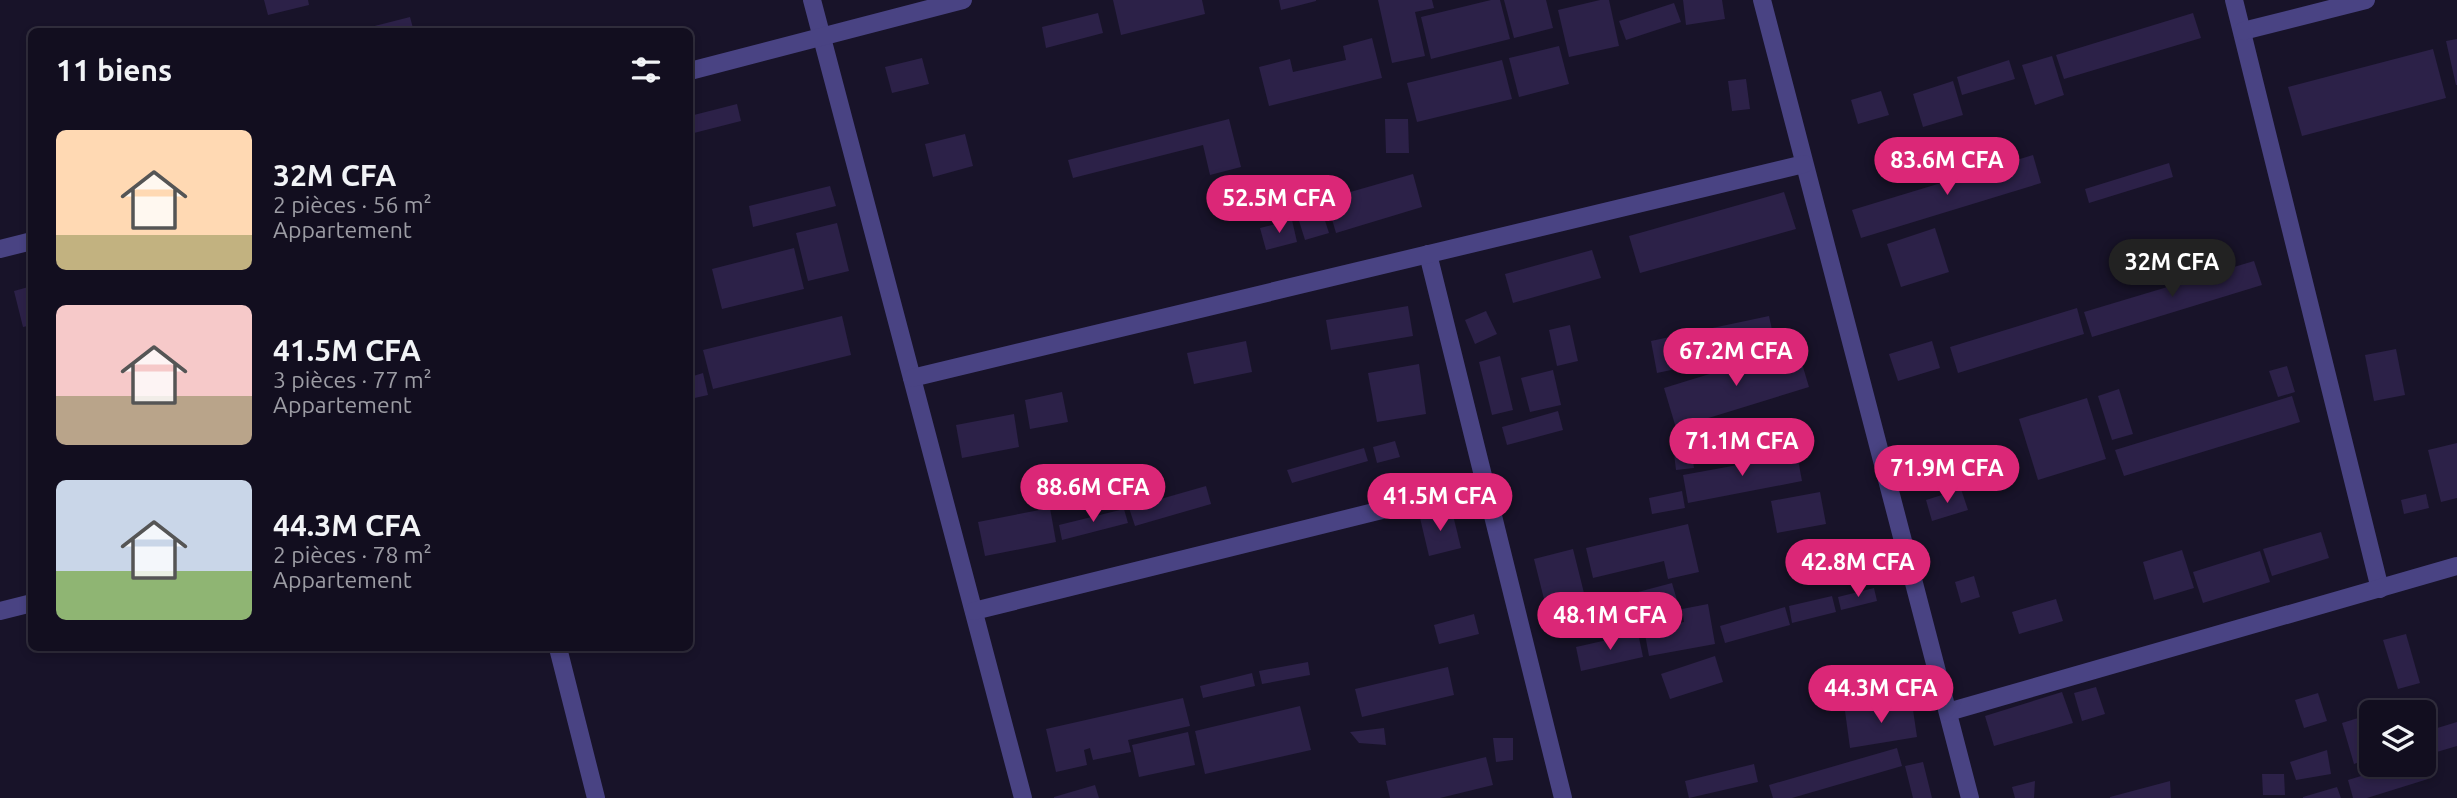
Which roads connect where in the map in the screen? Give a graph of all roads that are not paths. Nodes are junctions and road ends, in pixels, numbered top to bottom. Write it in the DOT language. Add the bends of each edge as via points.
graph roads {
  1 [pos="812,0"];
  2 [pos="963,0"];
  3 [pos="1762,0"];
  4 [pos="2235,0"];
  5 [pos="2366,0"];
  6 [pos="2243,31"];
  7 [pos="822,36"];
  8 [pos="693,70"];
  9 [pos="1804,164"];
  10 [pos="28,242"];
  11 [pos="0,249"];
  12 [pos="1428,254"];
  13 [pos="912,378"];
  14 [pos="1487,484"];
  15 [pos="2457,566"];
  16 [pos="2380,589"];
  17 [pos="28,605"];
  18 [pos="0,611"];
  19 [pos="974,611"];
  20 [pos="559,651"];
  21 [pos="1948,712"];
  22 [pos="596,798"];
  23 [pos="1023,798"];
  24 [pos="1563,798"];
  25 [pos="1969,798"];
  1 -- 7 [label="street"];
  2 -- 7 [label="street"];
  3 -- 9 [label="street"];
  4 -- 6 [label="street"];
  5 -- 6 [label="street"];
  6 -- 16 [label="street"];
  7 -- 8 [label="street"];
  7 -- 13 [label="street"];
  9 -- 12 [label="street"];
  9 -- 21 [label="street"];
  10 -- 11 [label="street"];
  12 -- 13 [label="street"];
  12 -- 14 [label="street"];
  13 -- 19 [label="street"];
  14 -- 19 [label="street"];
  14 -- 24 [label="street"];
  15 -- 16 [label="street"];
  16 -- 21 [label="street"];
  17 -- 18 [label="street"];
  19 -- 23 [label="street"];
  20 -- 22 [label="street"];
  21 -- 25 [label="street"];
}
